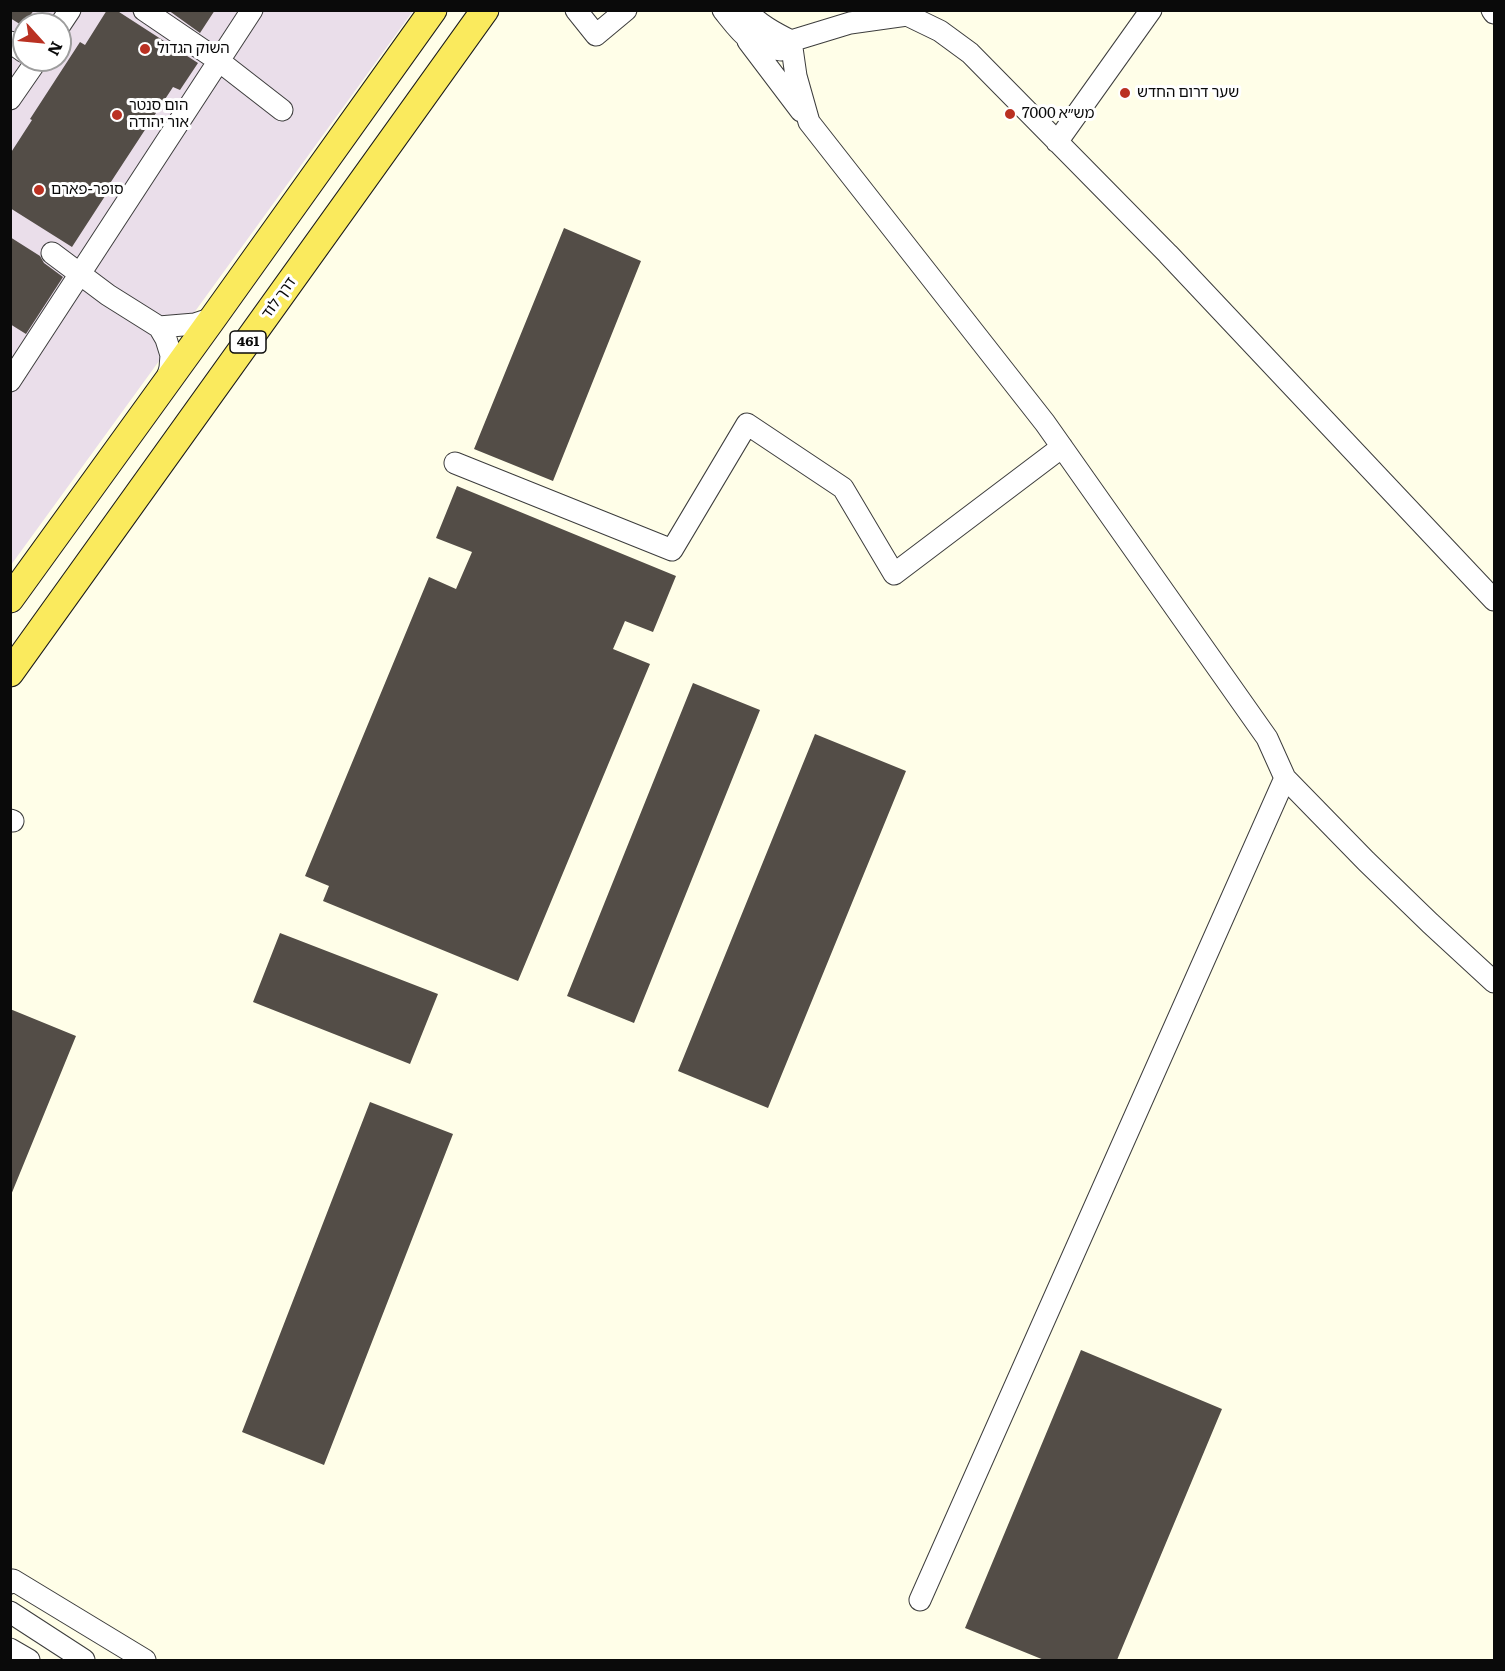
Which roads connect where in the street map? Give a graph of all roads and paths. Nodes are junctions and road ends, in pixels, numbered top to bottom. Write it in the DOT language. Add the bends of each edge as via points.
graph roads {
  1 [pos="144,10"];
  2 [pos="252,10"];
  3 [pos="433,10"];
  4 [pos="485,10"];
  5 [pos="576,10"];
  6 [pos="723,10"];
  7 [pos="746,10"];
  8 [pos="1151,10"];
  9 [pos="625,11"];
  10 [pos="746,38"];
  11 [pos="790,40"];
  12 [pos="219,61"];
  13 [pos="28,72"];
  14 [pos="10,99"];
  15 [pos="282,110"];
  16 [pos="809,122"];
  17 [pos="1057,142"];
  18 [pos="52,253"];
  19 [pos="80,274"];
  20 [pos="213,318"];
  21 [pos="159,327"];
  22 [pos="10,381"];
  23 [pos="166,383"];
  24 [pos="1062,447"];
  25 [pos="455,463"];
  26 [pos="10,599"];
  27 [pos="1494,600"];
  28 [pos="10,674"];
  29 [pos="1285,778"];
  30 [pos="1494,982"];
  31 [pos="10,1583"];
  32 [pos="920,1600"];
  33 [pos="10,1612"];
  34 [pos="10,1649"];
  35 [pos="135,1658"];
  36 [pos="29,1660"];
  37 [pos="84,1660"];
  1 -- 12 [label="street"];
  2 -- 12 [label="street"];
  3 -- 20 [label="main road, 461"];
  4 -- 28 [label="main road, דרך לוד / 461"];
  5 -- 9 [label="street" via="596,35"];
  6 -- 10 [label="street"];
  7 -- 11 [label="street" via="752,18"];
  8 -- 17 [label="street"];
  10 -- 11 [label="street" via="765,48 781,50"];
  10 -- 16 [label="street"];
  11 -- 16 [label="street"];
  11 -- 17 [label="street" via="850,23 907,15 970,53"];
  12 -- 15 [label="street"];
  12 -- 19 [label="street"];
  13 -- 14 [label="street"];
  16 -- 24 [label="street"];
  17 -- 27 [label="street"];
  18 -- 19 [label="street"];
  19 -- 21 [label="street"];
  19 -- 22 [label="street"];
  20 -- 21 [label="street"];
  20 -- 23 [label="main road, 461"];
  21 -- 23 [label="street" via="171,355"];
  23 -- 26 [label="main road, 461"];
  24 -- 25 [label="street" via="894,574 843,488 747,424 672,550"];
  24 -- 29 [label="street" via="1267,738"];
  29 -- 30 [label="street"];
  29 -- 32 [label="street"];
  31 -- 35 [label="street" via="13,1580"];
  33 -- 37 [label="street"];
  34 -- 36 [label="street"];
}
